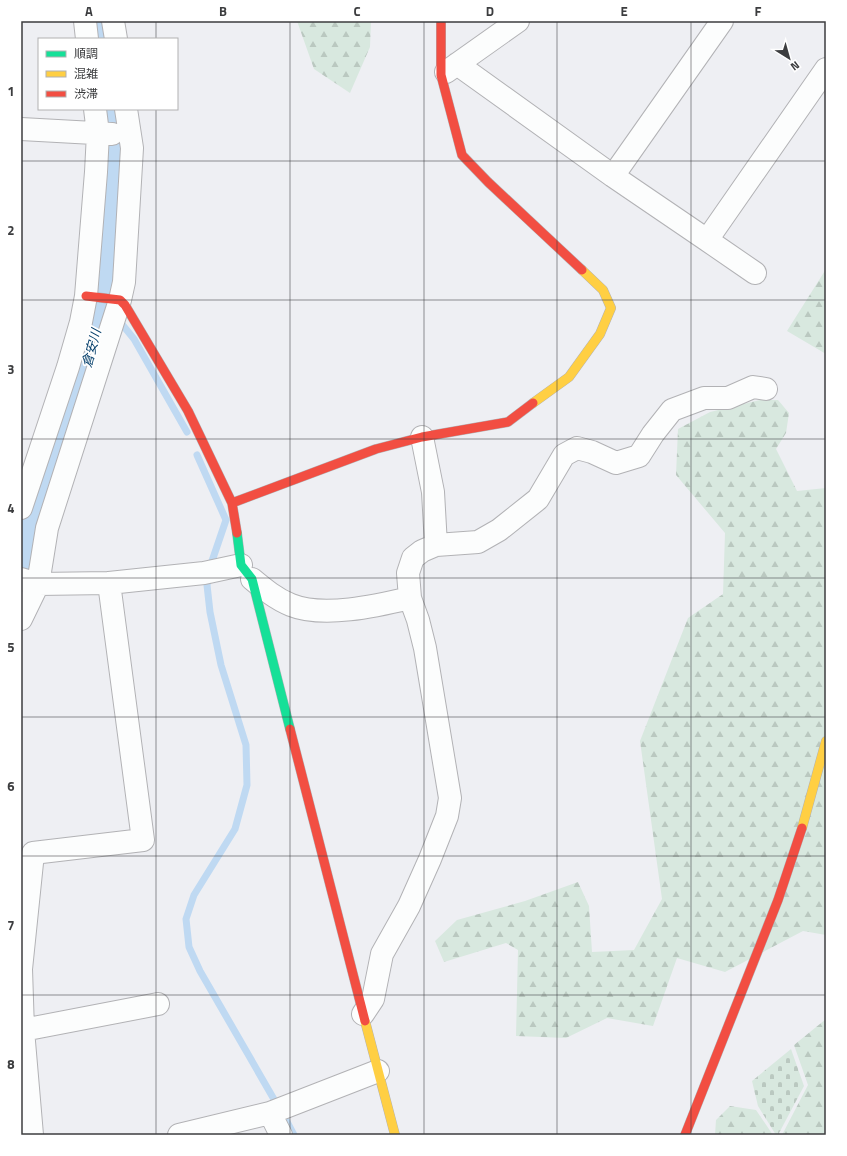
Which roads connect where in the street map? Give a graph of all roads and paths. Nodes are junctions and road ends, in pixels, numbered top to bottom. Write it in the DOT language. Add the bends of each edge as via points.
graph roads {
  1 [pos="85,21"];
  2 [pos="113,21"];
  3 [pos="441,21"];
  4 [pos="518,21"];
  5 [pos="722,21"];
  6 [pos="87,38"];
  7 [pos="116,38"];
  8 [pos="826,69"];
  9 [pos="449,70"];
  10 [pos="95,110"];
  11 [pos="126,110"];
  12 [pos="21,129"];
  13 [pos="98,133"];
  14 [pos="126,141"];
  15 [pos="613,176"];
  16 [pos="707,240"];
  17 [pos="755,273"];
  18 [pos="88,296"];
  19 [pos="118,299"];
  20 [pos="766,389"];
  21 [pos="422,437"];
  22 [pos="232,503"];
  23 [pos="21,508"];
  24 [pos="436,545"];
  25 [pos="247,572"];
  26 [pos="30,582"];
  27 [pos="109,583"];
  28 [pos="410,598"];
  29 [pos="21,619"];
  30 [pos="826,741"];
  31 [pos="158,1004"];
  32 [pos="363,1014"];
  33 [pos="23,1030"];
  34 [pos="378,1071"];
  35 [pos="277,1111"];
  36 [pos="32,1135"];
  37 [pos="179,1135"];
  38 [pos="281,1135"];
  39 [pos="395,1135"];
  40 [pos="685,1135"];
  1 -- 6 [label="street"];
  2 -- 7 [label="street"];
  3 -- 9 [label="street"];
  4 -- 9 [label="street"];
  5 -- 15 [label="street"];
  8 -- 16 [label="street"];
  9 -- 15 [label="street"];
  9 -- 21 [label="street" via="462,155 603,290 611,308 600,334 568,377 508,422"];
  10 -- 13 [label="street"];
  11 -- 14 [label="street"];
  12 -- 13 [label="street"];
  13 -- 14 [label="street"];
  13 -- 18 [label="street"];
  14 -- 19 [label="street" via="124,282"];
  15 -- 16 [label="street"];
  16 -- 17 [label="street"];
  18 -- 19 [label="street"];
  18 -- 23 [label="street" via="68,367"];
  19 -- 22 [label="street" via="168,376"];
  19 -- 26 [label="street"];
  20 -- 24 [label="street" via="753,387 728,398 704,398 672,410 639,456 616,463 577,448 564,455 538,499 499,530 478,542"];
  21 -- 22 [label="street" via="376,448"];
  21 -- 24 [label="street" via="433,492"];
  22 -- 25 [label="street"];
  24 -- 28 [label="street" via="413,558 408,573"];
  25 -- 27 [label="street" via="209,572"];
  25 -- 28 [label="street" via="268,592 290,605 315,611 381,604"];
  25 -- 32 [label="street"];
  26 -- 27 [label="street"];
  26 -- 29 [label="street"];
  27 -- 33 [label="street" via="143,840 33,853 21,969"];
  28 -- 32 [label="street" via="425,648 450,798 447,816 430,859 409,906 382,954 373,999"];
  30 -- 40 [label="street" via="778,900"];
  31 -- 33 [label="street"];
  32 -- 34 [label="street"];
  33 -- 36 [label="street"];
  34 -- 35 [label="street"];
  34 -- 39 [label="street"];
  35 -- 37 [label="street"];
  35 -- 38 [label="street"];
}
